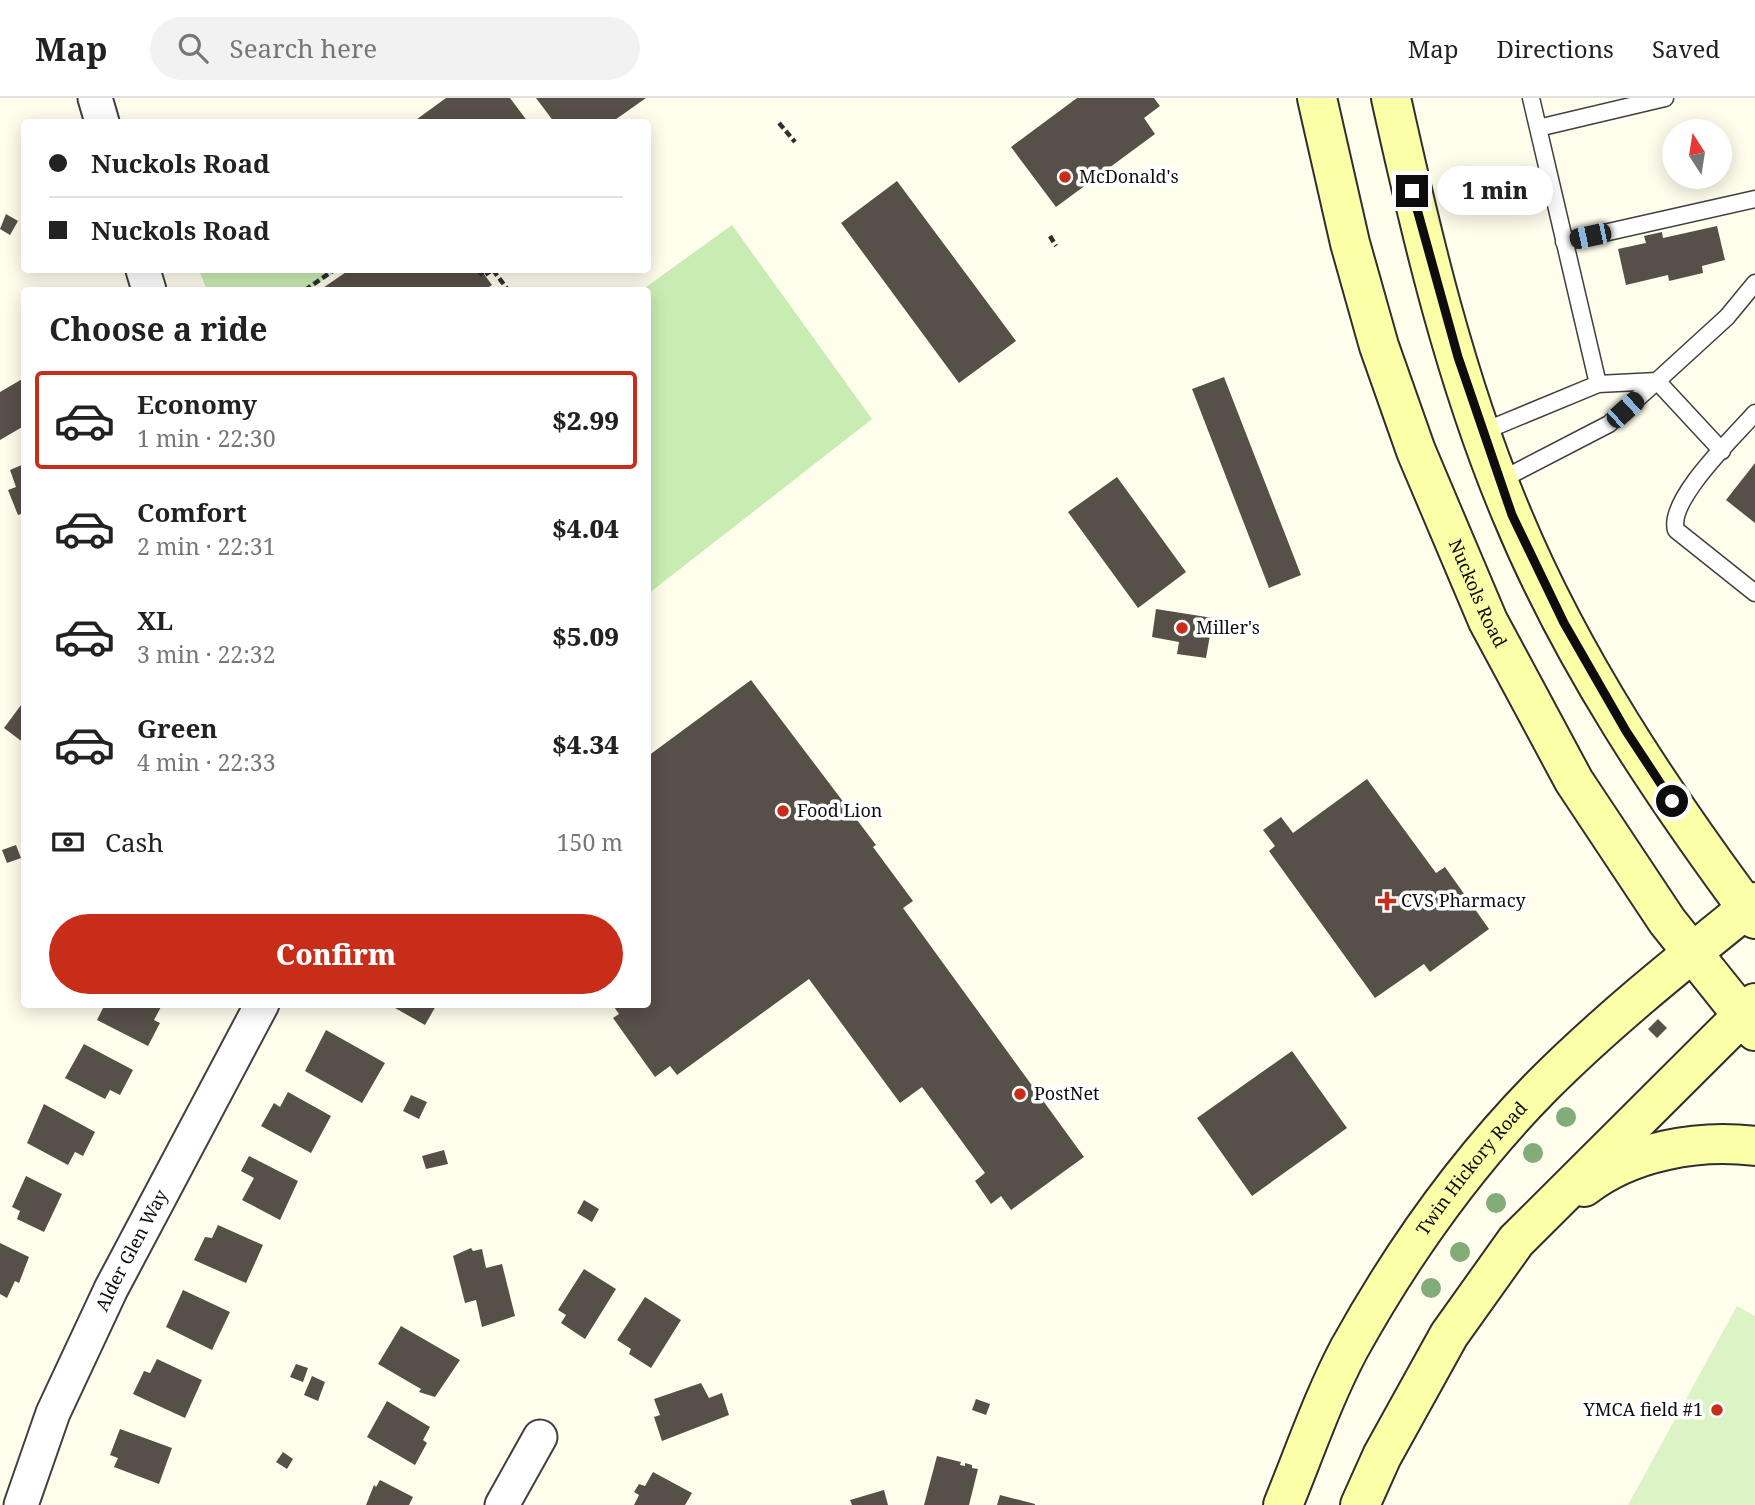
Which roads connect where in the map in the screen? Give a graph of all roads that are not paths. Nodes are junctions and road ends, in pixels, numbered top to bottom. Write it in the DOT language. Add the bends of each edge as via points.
graph roads {
  1 [pos="95,98"];
  2 [pos="1317,98"];
  3 [pos="1391,98"];
  4 [pos="1531,98"];
  5 [pos="1665,98"];
  6 [pos="101,119"];
  7 [pos="1538,128"];
  8 [pos="1755,198"];
  9 [pos="1564,242"];
  10 [pos="1755,283"];
  11 [pos="1657,380"];
  12 [pos="1598,384"];
  13 [pos="1755,413"];
  14 [pos="1482,432"];
  15 [pos="1722,451"];
  16 [pos="1499,481"];
  17 [pos="1755,593"];
  18 [pos="1752,910"];
  19 [pos="1691,953"];
  20 [pos="260,1008"];
  21 [pos="1751,1016"];
  22 [pos="1755,1146"];
  23 [pos="1516,1241"];
  24 [pos="540,1437"];
  25 [pos="21,1505"];
  26 [pos="502,1505"];
  27 [pos="1283,1505"];
  28 [pos="1360,1505"];
  1 -- 6 [label="street"];
  2 -- 19 [label="main road, Nuckols Road" via="1379,346 1416,451 1469,576 1533,709 1574,780"];
  3 -- 14 [label="main road" via="1417,215"];
  4 -- 7 [label="lane"];
  5 -- 7 [label="lane"];
  7 -- 9 [label="lane"];
  8 -- 9 [label="lane"];
  9 -- 12 [label="lane"];
  10 -- 11 [label="lane" via="1727,317"];
  11 -- 12 [label="lane"];
  11 -- 15 [label="lane"];
  11 -- 16 [label="lane" via="1609,424"];
  12 -- 14 [label="lane"];
  13 -- 15 [label="lane"];
  14 -- 16 [label="main road"];
  15 -- 17 [label="lane" via="1682,498 1673,521 1676,530"];
  16 -- 18 [label="main road" via="1536,568 1600,685 1660,784"];
  18 -- 19 [label="main road, Twin Hickory Road"];
  19 -- 21 [label="main road, Nuckols Road"];
  19 -- 27 [label="main road, Twin Hickory Road" via="1542,1086 1441,1208 1376,1302 1348,1352"];
  20 -- 25 [label="street, Alder Glen Way" via="111,1289 53,1413"];
  21 -- 23 [label="main road"];
  22 -- 23 [label="main road" via="1698,1144 1625,1165 1589,1183"];
  23 -- 28 [label="main road" via="1449,1335"];
  24 -- 26 [label="street"];
}
